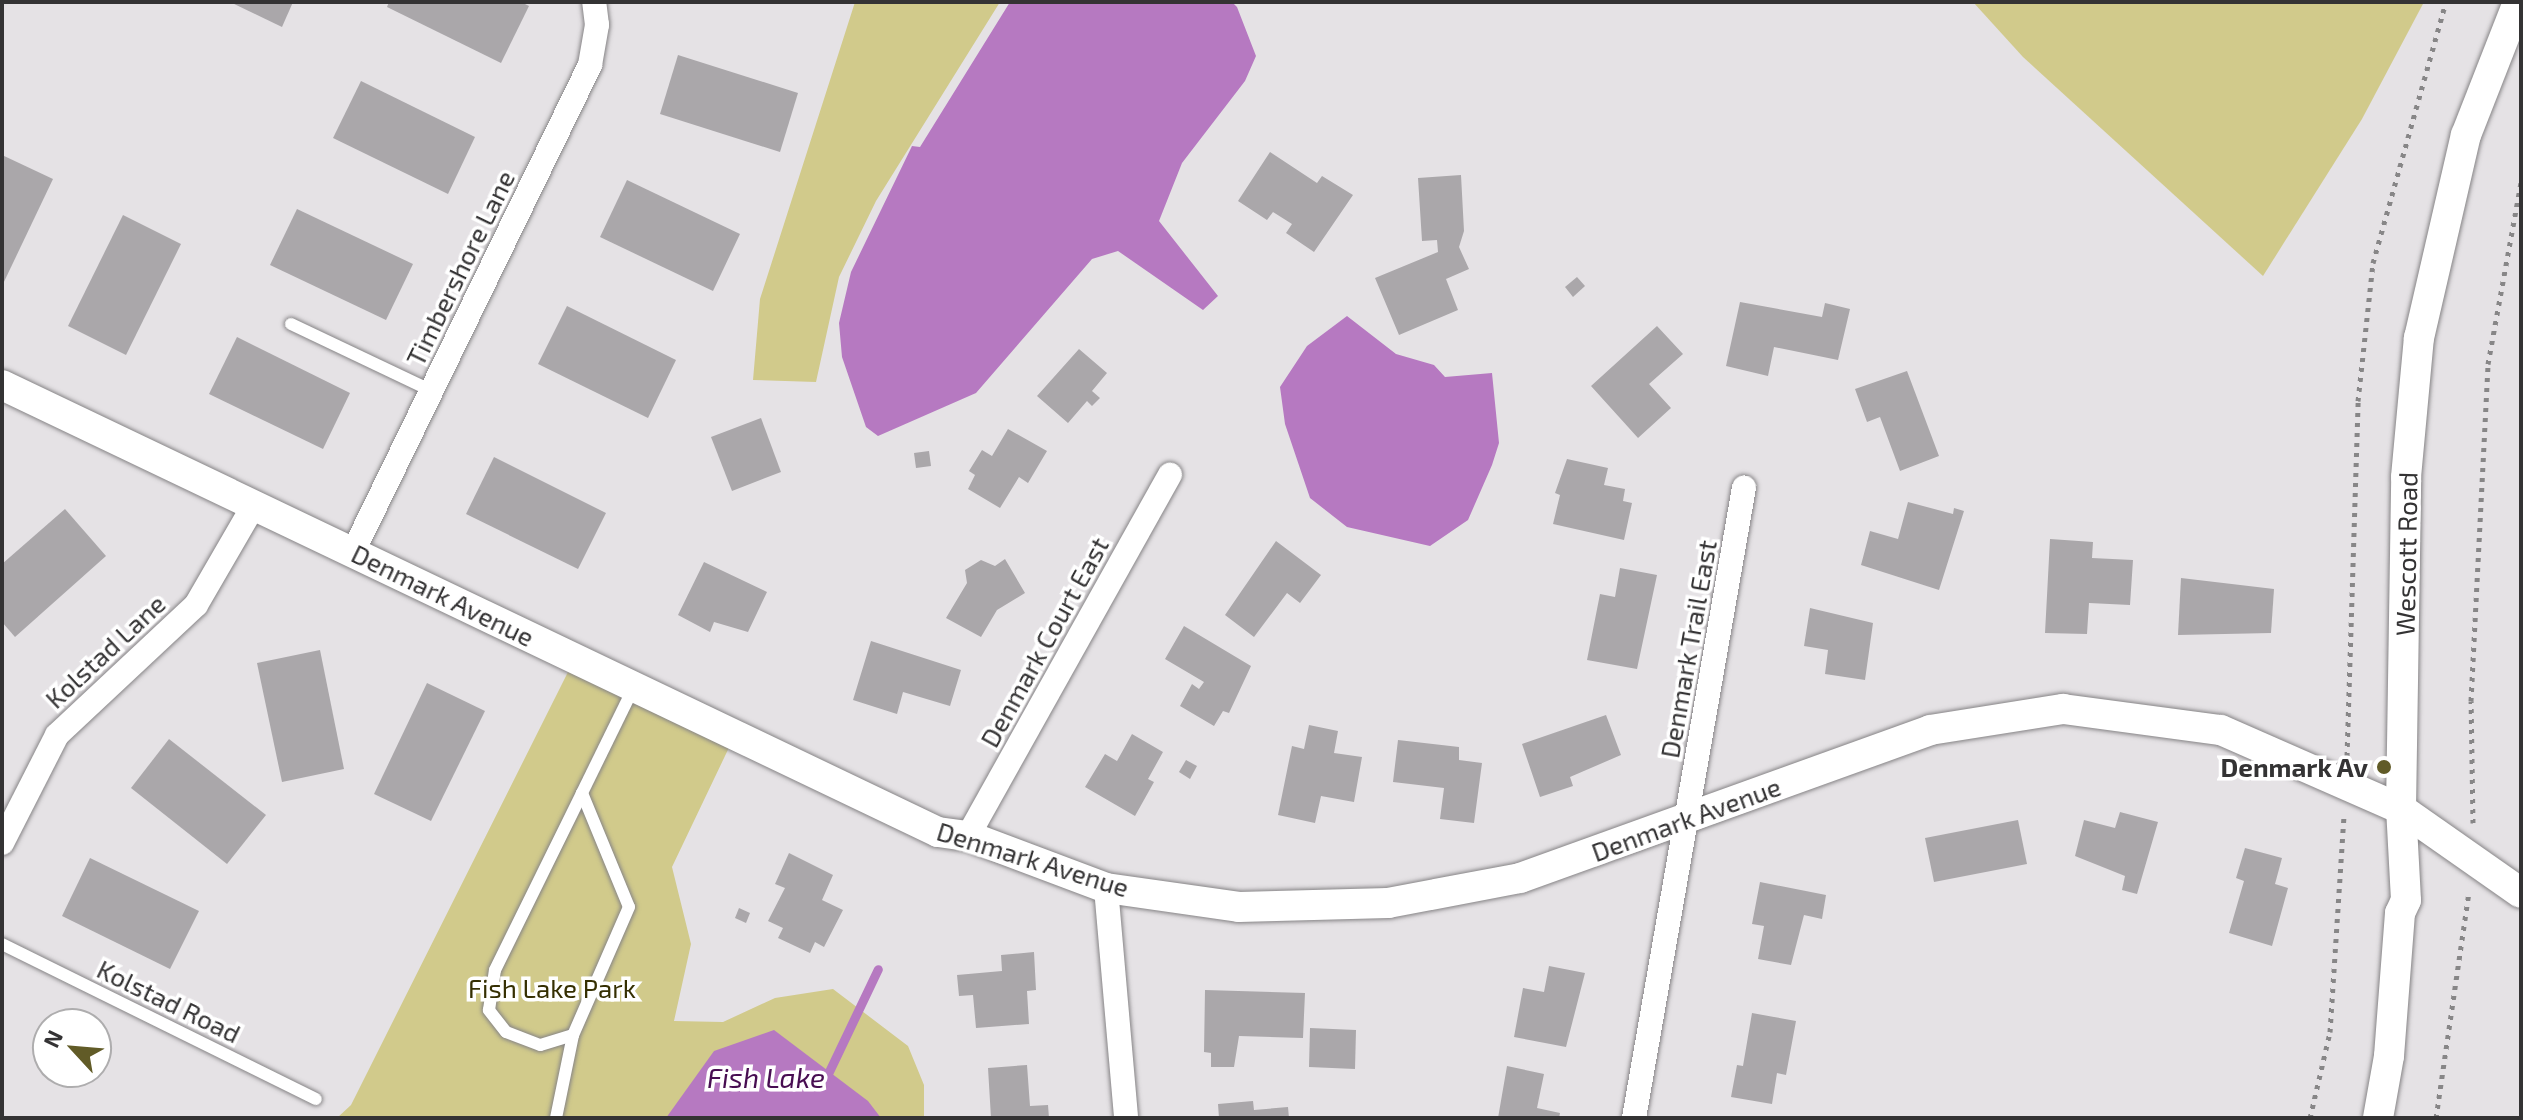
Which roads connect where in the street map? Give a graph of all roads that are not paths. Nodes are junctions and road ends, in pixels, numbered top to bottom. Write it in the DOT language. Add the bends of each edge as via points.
graph roads {
  1 [pos="594,2"];
  2 [pos="2518,2"];
  3 [pos="291,324"];
  4 [pos="2,385"];
  5 [pos="432,391"];
  6 [pos="1170,475"];
  7 [pos="1744,488"];
  8 [pos="254,505"];
  9 [pos="353,552"];
  10 [pos="634,687"];
  11 [pos="582,793"];
  12 [pos="2401,809"];
  13 [pos="1686,819"];
  14 [pos="968,836"];
  15 [pos="2,843"];
  16 [pos="1106,888"];
  17 [pos="2521,893"];
  18 [pos="2,944"];
  19 [pos="573,1035"];
  20 [pos="316,1099"];
  21 [pos="556,1118"];
  22 [pos="1126,1118"];
  23 [pos="1634,1118"];
  24 [pos="2378,1118"];
  1 -- 5 [label="street, Timbershore Lane" via="597,25 590,65"];
  2 -- 12 [label="street, Wescott Road" via="2466,135 2419,338 2406,477"];
  3 -- 5 [label="lane"];
  4 -- 8 [label="street, Denmark Avenue"];
  5 -- 9 [label="street, Timbershore Lane"];
  6 -- 14 [label="street, Denmark Court East"];
  7 -- 13 [label="street, Denmark Trail East"];
  8 -- 9 [label="street, Denmark Avenue"];
  8 -- 15 [label="street, Kolstad Lane" via="196,605 57,735"];
  9 -- 10 [label="street, Denmark Avenue"];
  10 -- 11 [label="lane"];
  10 -- 14 [label="street, Denmark Avenue" via="938,832"];
  11 -- 19 [label="lane" via="629,907"];
  11 -- 19 [label="lane" via="495,970 489,1010 506,1032 540,1045"];
  12 -- 13 [label="street, Denmark Avenue" via="2221,730 2063,709 1930,730"];
  12 -- 17 [label="street, Denmark Avenue"];
  12 -- 24 [label="street, Wescott Road" via="2406,900 2400,913 2389,1056"];
  13 -- 16 [label="street, Denmark Avenue" via="1520,878 1388,903 1239,907"];
  13 -- 23 [label="street, Denmark Trail East"];
  14 -- 16 [label="street, Denmark Avenue"];
  16 -- 22 [label="street"];
  18 -- 20 [label="lane, Kolstad Road"];
  19 -- 21 [label="lane"];
}
